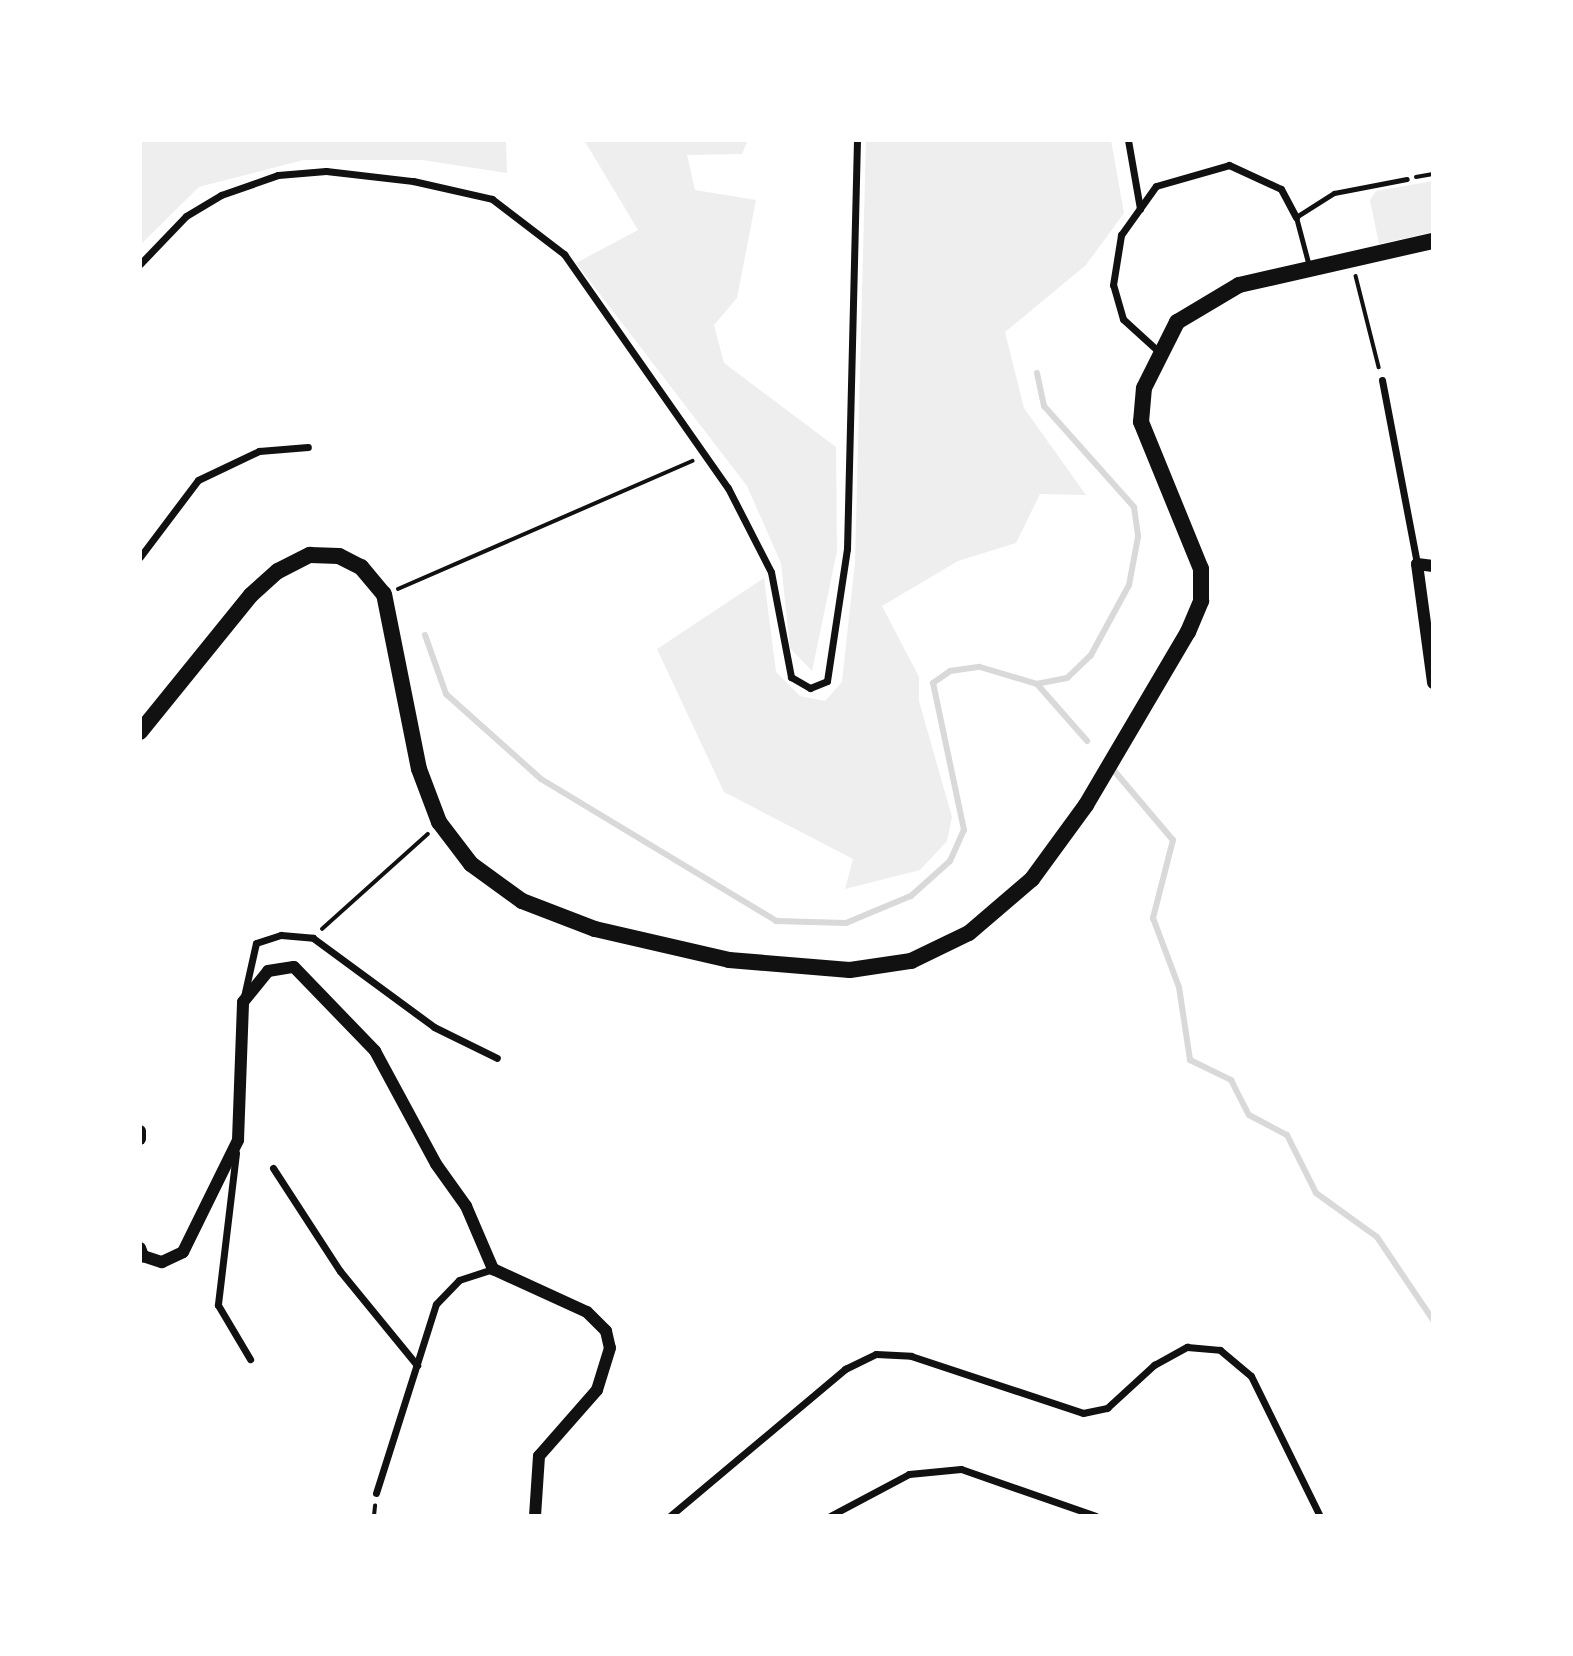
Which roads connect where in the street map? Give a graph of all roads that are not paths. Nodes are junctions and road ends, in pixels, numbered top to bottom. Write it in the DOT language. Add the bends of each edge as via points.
graph roads {
  1 [pos="857,140"];
  2 [pos="1128,140"];
  3 [pos="1407,178"];
  4 [pos="1140,209"];
  5 [pos="1296,217"];
  6 [pos="1433,241"];
  7 [pos="140,264"];
  8 [pos="1310,269"];
  9 [pos="1158,351"];
  10 [pos="1382,380"];
  11 [pos="308,447"];
  12 [pos="140,557"];
  13 [pos="1417,564"];
  14 [pos="1433,566"];
  15 [pos="1433,684"];
  16 [pos="140,732"];
  17 [pos="243,1002"];
  18 [pos="498,1058"];
  19 [pos="140,1131"];
  20 [pos="140,1139"];
  21 [pos="238,1140"];
  22 [pos="273,1168"];
  23 [pos="140,1248"];
  24 [pos="493,1269"];
  25 [pos="250,1359"];
  26 [pos="417,1365"];
  27 [pos="376,1493"];
  28 [pos="535,1516"];
  29 [pos="670,1516"];
  30 [pos="830,1516"];
  31 [pos="1096,1516"];
  32 [pos="1320,1516"];
  1 -- 7 [label="street" via="847,549 827,681 810,688 791,677 771,572 753,530 703,453 564,254 492,199 401,179 326,171 278,175 221,195 186,216"];
  2 -- 4 [label="street"];
  3 -- 5 [label="lane" via="1334,193"];
  4 -- 5 [label="street" via="1156,186 1228,165 1282,189"];
  4 -- 9 [label="street" via="1121,235 1113,285 1123,319"];
  5 -- 8 [label="lane"];
  6 -- 8 [label="main road"];
  8 -- 9 [label="main road" via="1206,300 1177,322"];
  9 -- 16 [label="main road" via="1144,388 1141,422 1148,450 1191,537 1201,601 1086,805 1032,879 969,933 911,961 850,970 729,960 595,929 522,901 471,864 439,822 419,769 384,594 361,567 339,556 310,555 278,571 251,595"];
  10 -- 13 [label="street"];
  11 -- 12 [label="street" via="258,451 198,480"];
  13 -- 14 [label="street"];
  13 -- 15 [label="street"];
  17 -- 18 [label="street" via="256,943 281,935 313,938 434,1027"];
  17 -- 21 [label="street"];
  17 -- 24 [label="street" via="268,971 294,967 375,1051 436,1164 466,1206"];
  19 -- 20 [label="street"];
  21 -- 23 [label="street" via="183,1252 162,1262 143,1256"];
  21 -- 25 [label="street" via="218,1305"];
  22 -- 26 [label="street" via="340,1272"];
  24 -- 26 [label="street" via="459,1280 436,1304"];
  24 -- 28 [label="street" via="587,1312 606,1331 610,1348 597,1390 539,1455"];
  26 -- 27 [label="street"];
  29 -- 32 [label="street" via="845,1369 876,1354 911,1356 1083,1413 1107,1408 1154,1365 1187,1347 1220,1350 1251,1376"];
  30 -- 31 [label="street" via="909,1474 961,1469"];
}
